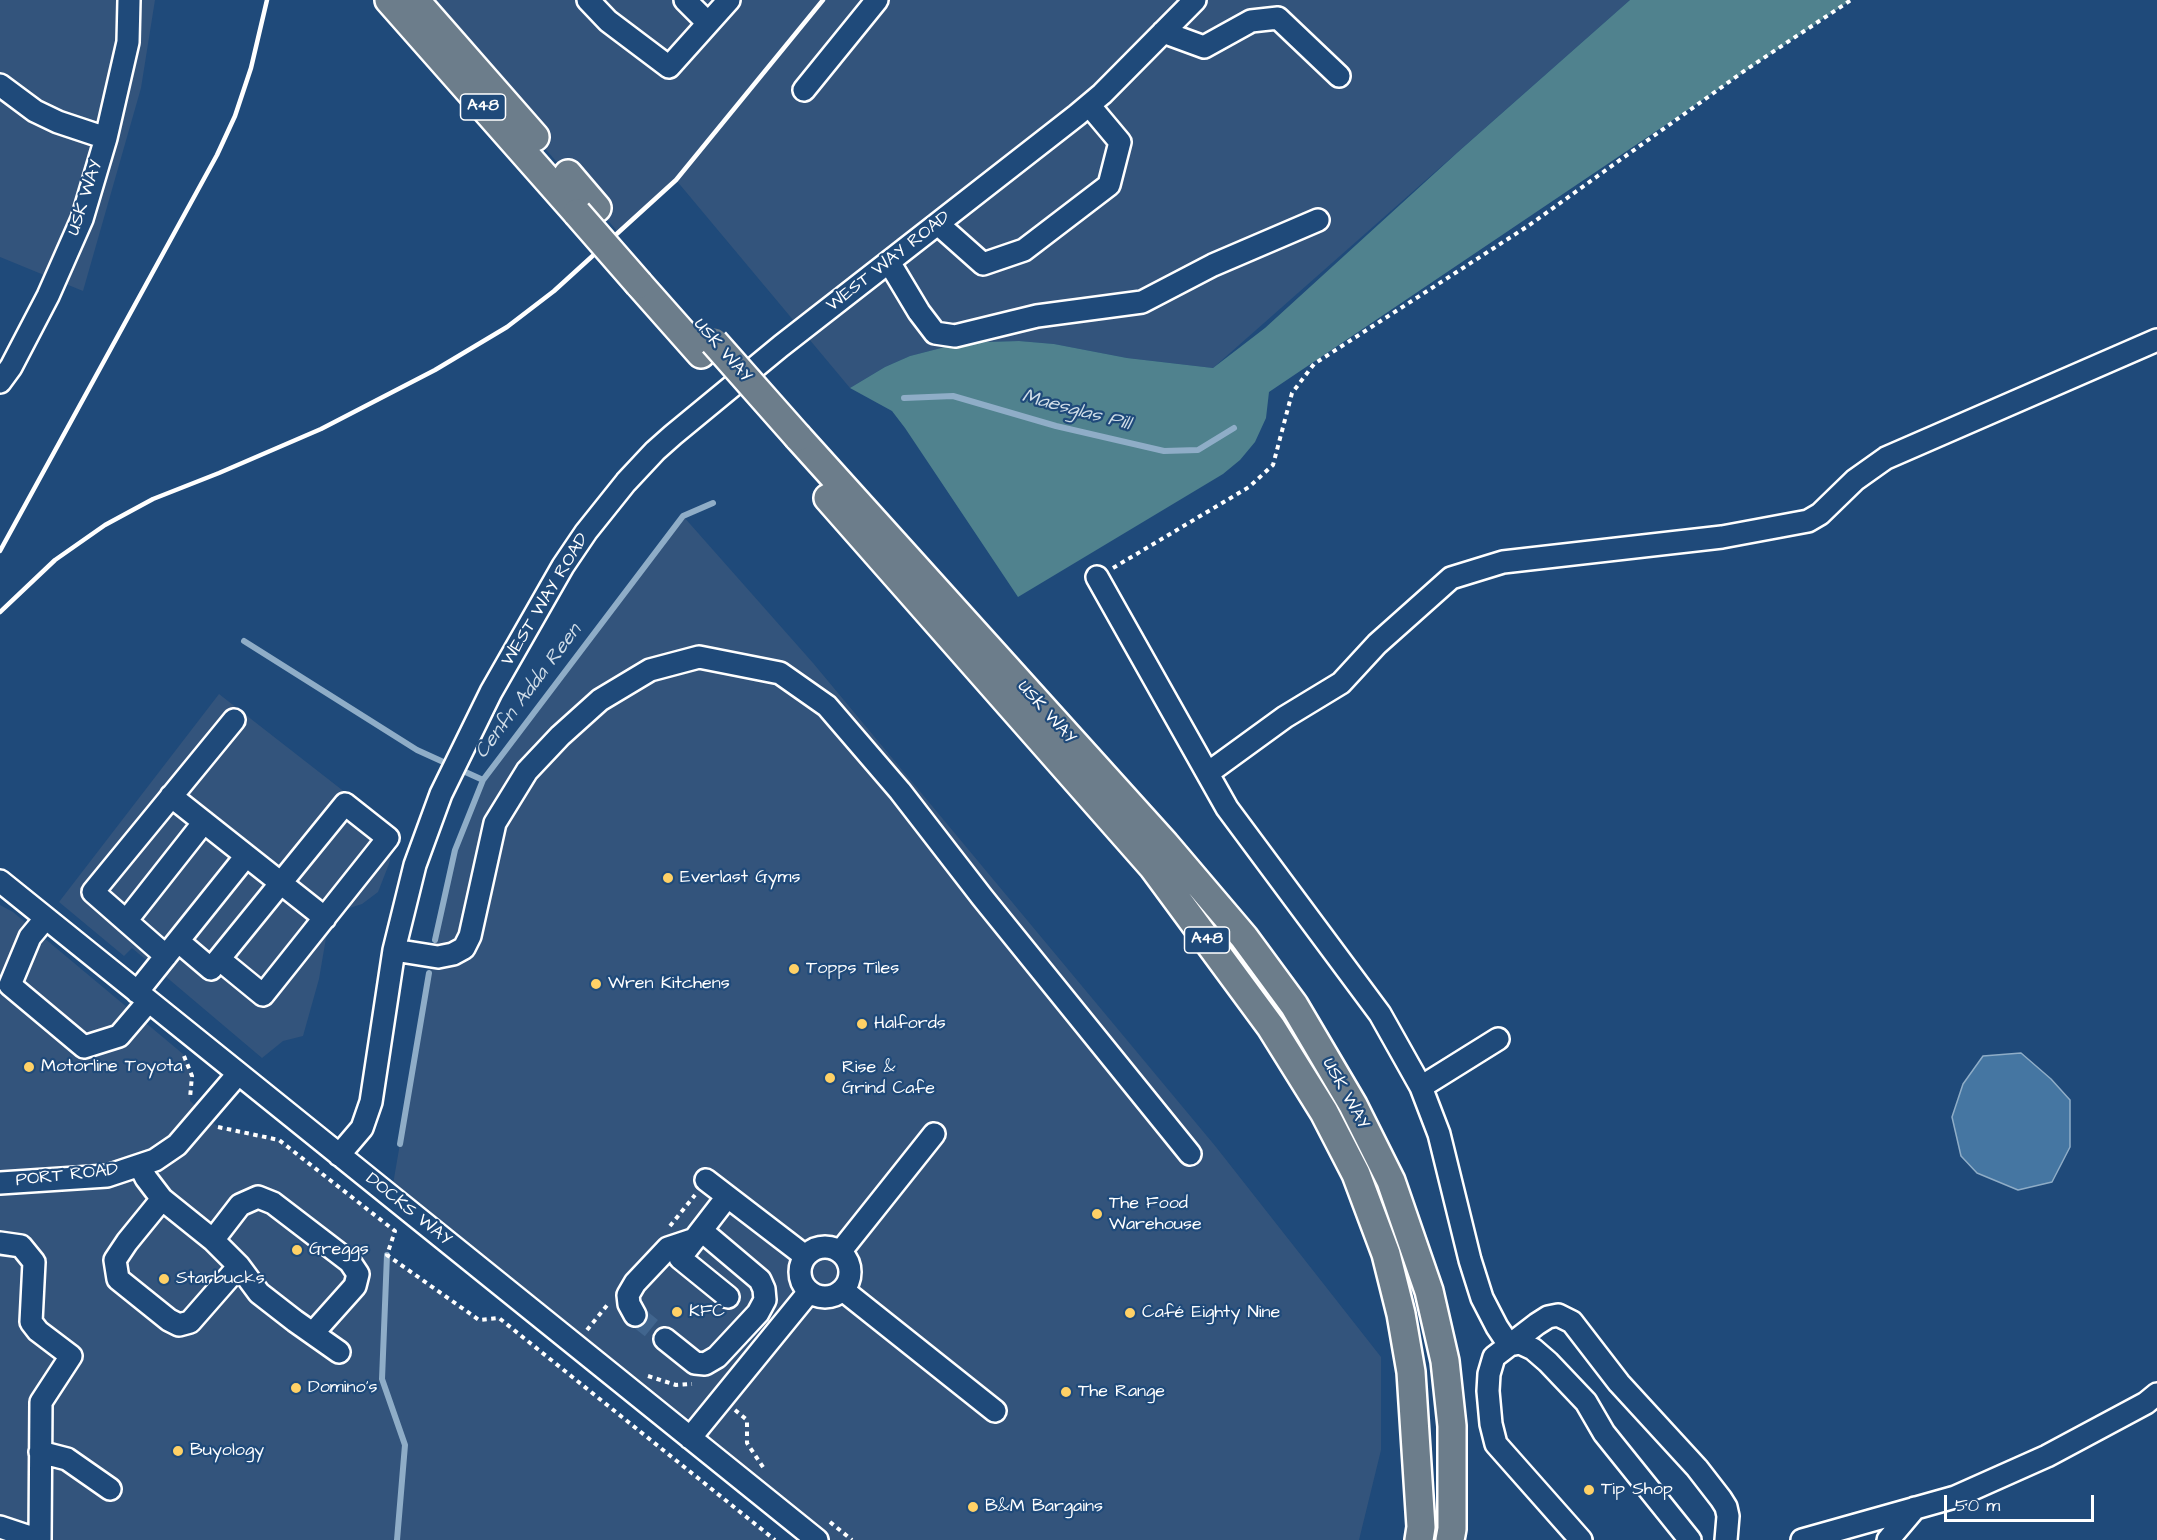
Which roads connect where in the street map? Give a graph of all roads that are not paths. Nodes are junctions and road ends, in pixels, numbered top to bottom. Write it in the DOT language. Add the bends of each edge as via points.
graph roads {
  1 [pos="129,0"];
  2 [pos="389,0"];
  3 [pos="415,0"];
  4 [pos="588,0"];
  5 [pos="685,0"];
  6 [pos="729,0"];
  7 [pos="877,0"];
  8 [pos="1195,0"];
  9 [pos="708,23"];
  10 [pos="1163,32"];
  11 [pos="1339,76"];
  12 [pos="0,85"];
  13 [pos="804,90"];
  14 [pos="1089,105"];
  15 [pos="106,138"];
  16 [pos="587,211"];
  17 [pos="1318,220"];
  18 [pos="938,224"];
  19 [pos="889,262"];
  20 [pos="2157,340"];
  21 [pos="0,381"];
  22 [pos="790,442"];
  23 [pos="1097,576"];
  24 [pos="234,720"];
  25 [pos="1208,773"];
  26 [pos="171,796"];
  27 [pos="204,822"];
  28 [pos="246,856"];
  29 [pos="0,881"];
  30 [pos="280,883"];
  31 [pos="325,918"];
  32 [pos="45,919"];
  33 [pos="126,921"];
  34 [pos="172,949"];
  35 [pos="393,950"];
  36 [pos="219,959"];
  37 [pos="143,997"];
  38 [pos="1498,1039"];
  39 [pos="238,1074"];
  40 [pos="1421,1087"];
  41 [pos="934,1134"];
  42 [pos="1190,1154"];
  43 [pos="339,1155"];
  44 [pos="140,1166"];
  45 [pos="706,1180"];
  46 [pos="0,1183"];
  47 [pos="727,1197"];
  48 [pos="162,1199"];
  49 [pos="698,1235"];
  50 [pos="213,1240"];
  51 [pos="0,1243"];
  52 [pos="840,1252"];
  53 [pos="805,1256"];
  54 [pos="239,1266"];
  55 [pos="843,1290"];
  56 [pos="809,1292"];
  57 [pos="728,1297"];
  58 [pos="635,1315"];
  59 [pos="313,1333"];
  60 [pos="665,1339"];
  61 [pos="1509,1344"];
  62 [pos="339,1352"];
  63 [pos="2157,1394"];
  64 [pos="994,1411"];
  65 [pos="690,1438"];
  66 [pos="40,1452"];
  67 [pos="110,1489"];
  68 [pos="1915,1508"];
  69 [pos="0,1527"];
  70 [pos="40,1540"];
  71 [pos="816,1540"];
  72 [pos="1419,1540"];
  73 [pos="1450,1540"];
  74 [pos="1581,1540"];
  75 [pos="1690,1540"];
  76 [pos="1726,1540"];
  77 [pos="1802,1540"];
  78 [pos="1888,1540"];
  1 -- 15 [label="street, USK WAY" via="128,42"];
  2 -- 16 [label="main road, USK WAY / A48"];
  3 -- 16 [label="main road, USK WAY / A48"];
  4 -- 9 [label="street" via="608,21 669,67"];
  5 -- 9 [label="street"];
  6 -- 9 [label="street"];
  7 -- 13 [label="street"];
  8 -- 10 [label="street, WEST WAY ROAD"];
  10 -- 11 [label="street" via="1204,47 1251,21 1278,18"];
  10 -- 14 [label="street, WEST WAY ROAD"];
  12 -- 15 [label="street" via="35,111"];
  14 -- 18 [label="street, WEST WAY ROAD"];
  14 -- 18 [label="street" via="1120,142 1109,185 1024,250 983,264"];
  15 -- 21 [label="street, USK WAY" via="82,219 48,296"];
  16 -- 22 [label="main road, USK WAY / A48, bridge"];
  17 -- 19 [label="street" via="1213,265 1142,302 1037,316 955,336 935,333"];
  18 -- 19 [label="street, WEST WAY ROAD"];
  19 -- 35 [label="street, WEST WAY ROAD" via="655,451 606,506 563,566 491,692 441,794 415,865"];
  20 -- 25 [label="street" via="1886,458 1808,521 1722,537 1503,562 1451,578 1377,644 1341,683 1285,717"];
  22 -- 72 [label="main road, USK WAY / A48" via="1153,867 1271,1027 1324,1112 1356,1174 1386,1254 1401,1314 1411,1372"];
  22 -- 73 [label="main road, USK WAY / A48" via="1172,853 1244,937 1294,1005 1353,1105 1391,1181 1429,1291 1445,1361 1452,1426"];
  23 -- 25 [label="street"];
  24 -- 26 [label="street"];
  25 -- 40 [label="street" via="1227,808 1380,1014"];
  26 -- 27 [label="street"];
  26 -- 33 [label="street" via="93,892"];
  27 -- 28 [label="street"];
  27 -- 33 [label="street"];
  28 -- 30 [label="street"];
  28 -- 34 [label="street"];
  29 -- 32 [label="street, DOCKS WAY"];
  30 -- 31 [label="street"];
  30 -- 31 [label="street" via="345,804 380,831 388,838"];
  30 -- 36 [label="street"];
  31 -- 36 [label="street" via="263,995"];
  32 -- 37 [label="street, DOCKS WAY"];
  32 -- 37 [label="street" via="30,937 10,986 84,1047 119,1036"];
  33 -- 34 [label="street"];
  34 -- 36 [label="street" via="211,969"];
  34 -- 37 [label="street"];
  35 -- 42 [label="street" via="438,957 464,948 495,823 527,771 600,700 650,670 699,657 780,673 827,706 900,791"];
  35 -- 43 [label="street, WEST WAY ROAD" via="371,1102 362,1128"];
  37 -- 39 [label="street, DOCKS WAY"];
  38 -- 40 [label="street"];
  39 -- 43 [label="street, DOCKS WAY"];
  39 -- 44 [label="street, PORT ROAD" via="177,1145"];
  40 -- 61 [label="street" via="1439,1134 1482,1299"];
  41 -- 52 [label="street"];
  43 -- 65 [label="street, DOCKS WAY"];
  44 -- 46 [label="street, PORT ROAD" via="107,1176"];
  44 -- 48 [label="street"];
  45 -- 47 [label="street"];
  47 -- 49 [label="street"];
  47 -- 53 [label="street"];
  48 -- 50 [label="street"];
  48 -- 54 [label="street" via="115,1260 118,1279 179,1325 190,1323"];
  49 -- 57 [label="street" via="680,1258"];
  49 -- 58 [label="street" via="668,1248 635,1283 628,1295"];
  49 -- 60 [label="street" via="760,1280 765,1300 724,1350 705,1364 695,1363"];
  50 -- 54 [label="street"];
  50 -- 59 [label="street" via="240,1205 258,1197 273,1203 350,1262 358,1274 355,1286"];
  51 -- 66 [label="street" via="21,1246 34,1262 31,1322 71,1356 40,1402"];
  52 -- 53 [label="street" via="826,1247"];
  52 -- 55 [label="street" via="846,1258 850,1275"];
  53 -- 56 [label="street" via="800,1271 803,1286"];
  54 -- 59 [label="street" via="259,1293"];
  55 -- 56 [label="street" via="822,1298"];
  55 -- 64 [label="street"];
  56 -- 65 [label="street"];
  59 -- 62 [label="street"];
  61 -- 74 [label="street" via="1494,1357 1489,1374 1496,1444"];
  61 -- 75 [label="street" via="1533,1348 1568,1382"];
  61 -- 76 [label="street" via="1548,1317 1558,1315 1572,1322 1619,1383 1721,1498 1728,1516"];
  63 -- 68 [label="street" via="2047,1456 1955,1497"];
  65 -- 71 [label="street, DOCKS WAY"];
  66 -- 67 [label="street" via="67,1459"];
  66 -- 70 [label="street"];
  68 -- 77 [label="street"];
  68 -- 78 [label="street"];
  69 -- 70 [label="street"];
}
